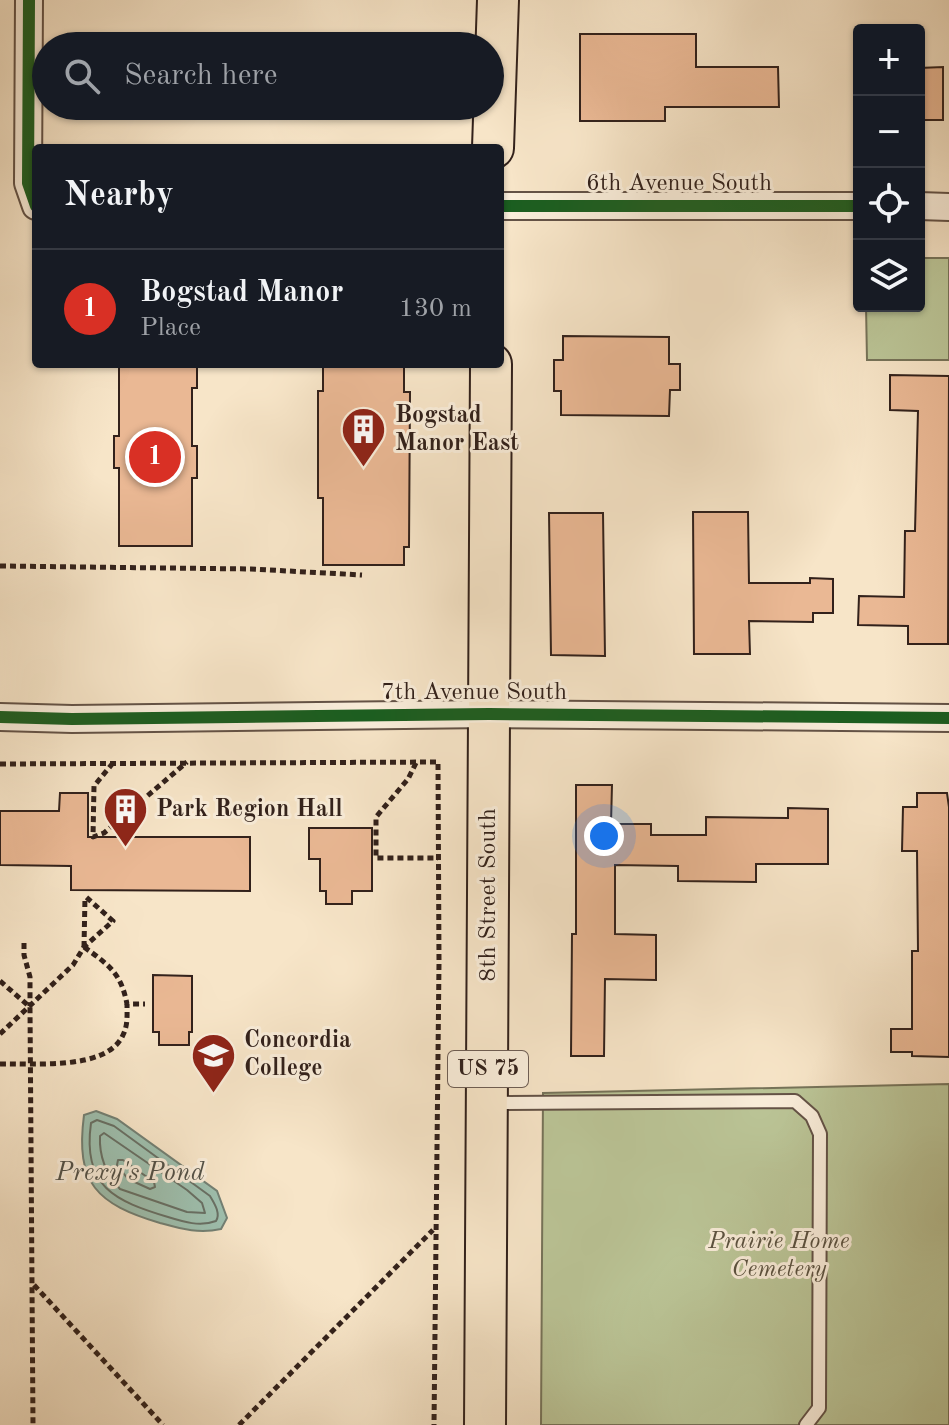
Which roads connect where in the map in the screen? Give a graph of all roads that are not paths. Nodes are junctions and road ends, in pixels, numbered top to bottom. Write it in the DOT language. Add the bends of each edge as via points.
graph roads {
  1 [pos="29,0"];
  2 [pos="498,0"];
  3 [pos="497,32"];
  4 [pos="494,120"];
  5 [pos="493,144"];
  6 [pos="32,194"];
  7 [pos="504,206"];
  8 [pos="853,206"];
  9 [pos="925,206"];
  10 [pos="949,207"];
  11 [pos="491,368"];
  12 [pos="489,714"];
  13 [pos="0,717"];
  14 [pos="949,718"];
  15 [pos="488,1103"];
  16 [pos="485,1425"];
  17 [pos="806,1425"];
  1 -- 6 [label="street"];
  2 -- 3 [label="main road"];
  4 -- 5 [label="main road"];
  7 -- 8 [label="street, 6th Avenue South"];
  9 -- 10 [label="street"];
  11 -- 12 [label="main road, 8th Street South / US 75"];
  12 -- 13 [label="street, 7th Avenue South"];
  12 -- 14 [label="street, 7th Avenue South"];
  12 -- 15 [label="main road, 8th Street South / US 75"];
  15 -- 16 [label="main road, 8th Street South / US 75"];
  15 -- 17 [label="lane" via="795,1101 812,1116 820,1134 819,1408"];
}
